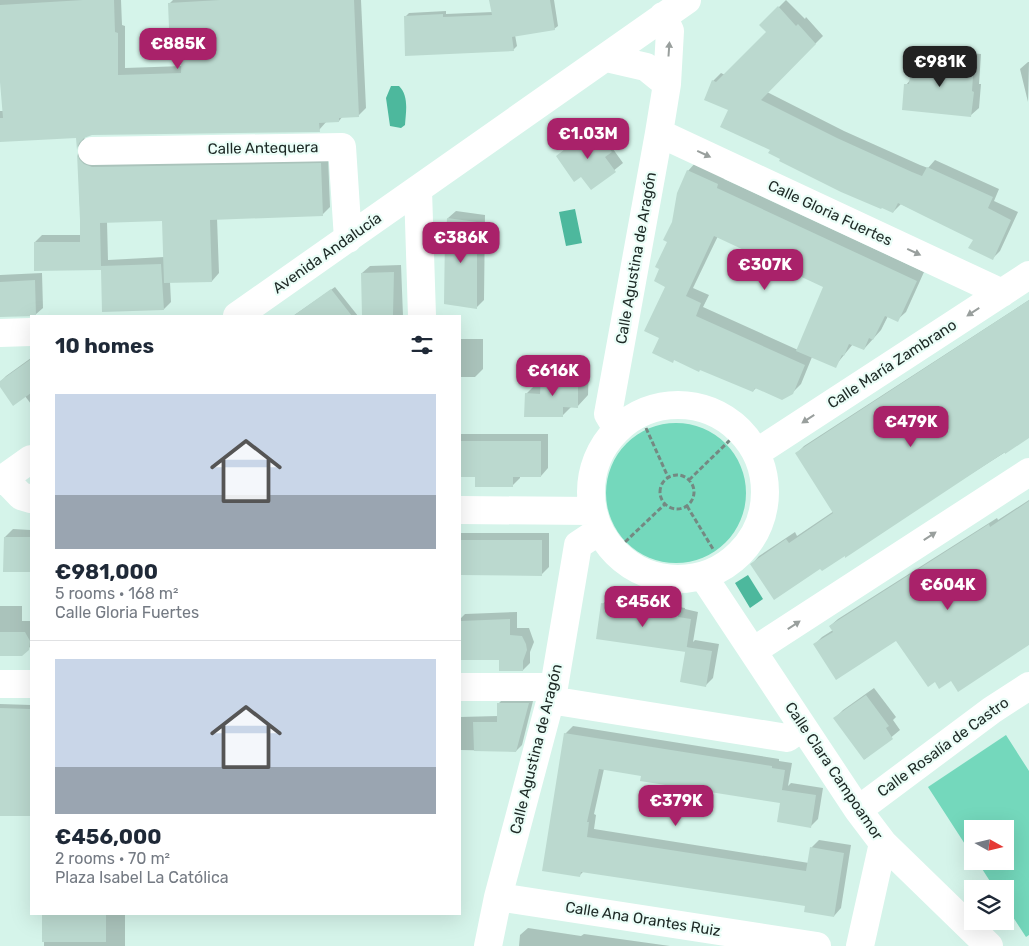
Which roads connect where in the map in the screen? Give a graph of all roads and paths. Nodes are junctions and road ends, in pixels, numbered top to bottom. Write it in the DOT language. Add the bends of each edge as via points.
graph roads {
  1 [pos="680,5"];
  2 [pos="607,58"];
  3 [pos="667,84"];
  4 [pos="659,133"];
  5 [pos="92,151"];
  6 [pos="418,190"];
  7 [pos="348,239"];
  8 [pos="1029,275"];
  9 [pos="1002,293"];
  10 [pos="238,315"];
  11 [pos="422,315"];
  12 [pos="30,332"];
  13 [pos="0,333"];
  14 [pos="640,413"];
  15 [pos="617,429"];
  16 [pos="740,431"];
  17 [pos="756,453"];
  18 [pos="30,460"];
  19 [pos="1029,472"];
  20 [pos="668,477"];
  21 [pos="2,480"];
  22 [pos="689,480"];
  23 [pos="30,499"];
  24 [pos="665,504"];
  25 [pos="687,506"];
  26 [pos="461,510"];
  27 [pos="602,531"];
  28 [pos="713,571"];
  29 [pos="753,651"];
  30 [pos="0,684"];
  31 [pos="30,684"];
  32 [pos="1029,686"];
  33 [pos="461,687"];
  34 [pos="552,694"];
  35 [pos="803,727"];
  36 [pos="858,810"];
  37 [pos="883,843"];
  38 [pos="498,897"];
  39 [pos="488,946"];
  40 [pos="817,946"];
  41 [pos="860,946"];
  42 [pos="989,946"];
  1 -- 2 [label="street, Avenida Andalucía"];
  3 -- 1 [label="street, Calle Agustina de Aragón, one-way" via="670,32"];
  2 -- 3 [label="street" via="646,67"];
  2 -- 6 [label="street, Avenida Andalucía"];
  3 -- 4 [label="street, Calle Agustina de Aragón"];
  4 -- 9 [label="street, Calle Gloria Fuertes, one-way"];
  4 -- 15 [label="street, Calle Agustina de Aragón" via="608,414"];
  5 -- 7 [label="street, Calle Antequera" via="342,147"];
  6 -- 7 [label="street, Avenida Andalucía"];
  6 -- 11 [label="street"];
  7 -- 10 [label="street, Avenida Andalucía"];
  8 -- 9 [label="street, Calle María Zambrano"];
  9 -- 17 [label="street, Calle María Zambrano, one-way"];
  12 -- 13 [label="street"];
  14 -- 15 [label="street"];
  14 -- 16 [label="street" via="662,406 686,405 709,410"];
  14 -- 20 [label="path"];
  15 -- 27 [label="street" via="600,452 591,480"];
  16 -- 17 [label="street"];
  16 -- 22 [label="path"];
  17 -- 28 [label="street" via="764,476 764,502 757,527 744,549"];
  18 -- 21 [label="street"];
  29 -- 19 [label="street, one-way"];
  20 -- 22 [label="path" via="679,475"];
  20 -- 24 [label="path" via="660,490"];
  21 -- 23 [label="street" via="21,496"];
  22 -- 25 [label="path" via="694,497"];
  24 -- 25 [label="path" via="678,510"];
  24 -- 27 [label="path"];
  25 -- 28 [label="path"];
  26 -- 27 [label="street"];
  27 -- 28 [label="street" via="635,569 659,578 685,580"];
  27 -- 34 [label="street, Calle Agustina de Aragón" via="578,545"];
  28 -- 29 [label="street, Calle Clara Campoamor"];
  29 -- 35 [label="street, Calle Clara Campoamor"];
  30 -- 31 [label="street"];
  32 -- 36 [label="street, Calle Rosalía de Castro"];
  33 -- 34 [label="street"];
  34 -- 35 [label="street" via="787,738"];
  34 -- 38 [label="street, Calle Agustina de Aragón"];
  35 -- 36 [label="street, Calle Clara Campoamor"];
  36 -- 37 [label="street, Calle Clara Campoamor"];
  37 -- 41 [label="street"];
  37 -- 42 [label="street, Calle Clara Campoamor"];
  38 -- 39 [label="street, Calle Agustina de Aragón"];
  38 -- 40 [label="street, Calle Ana Orantes Ruiz"];
}
